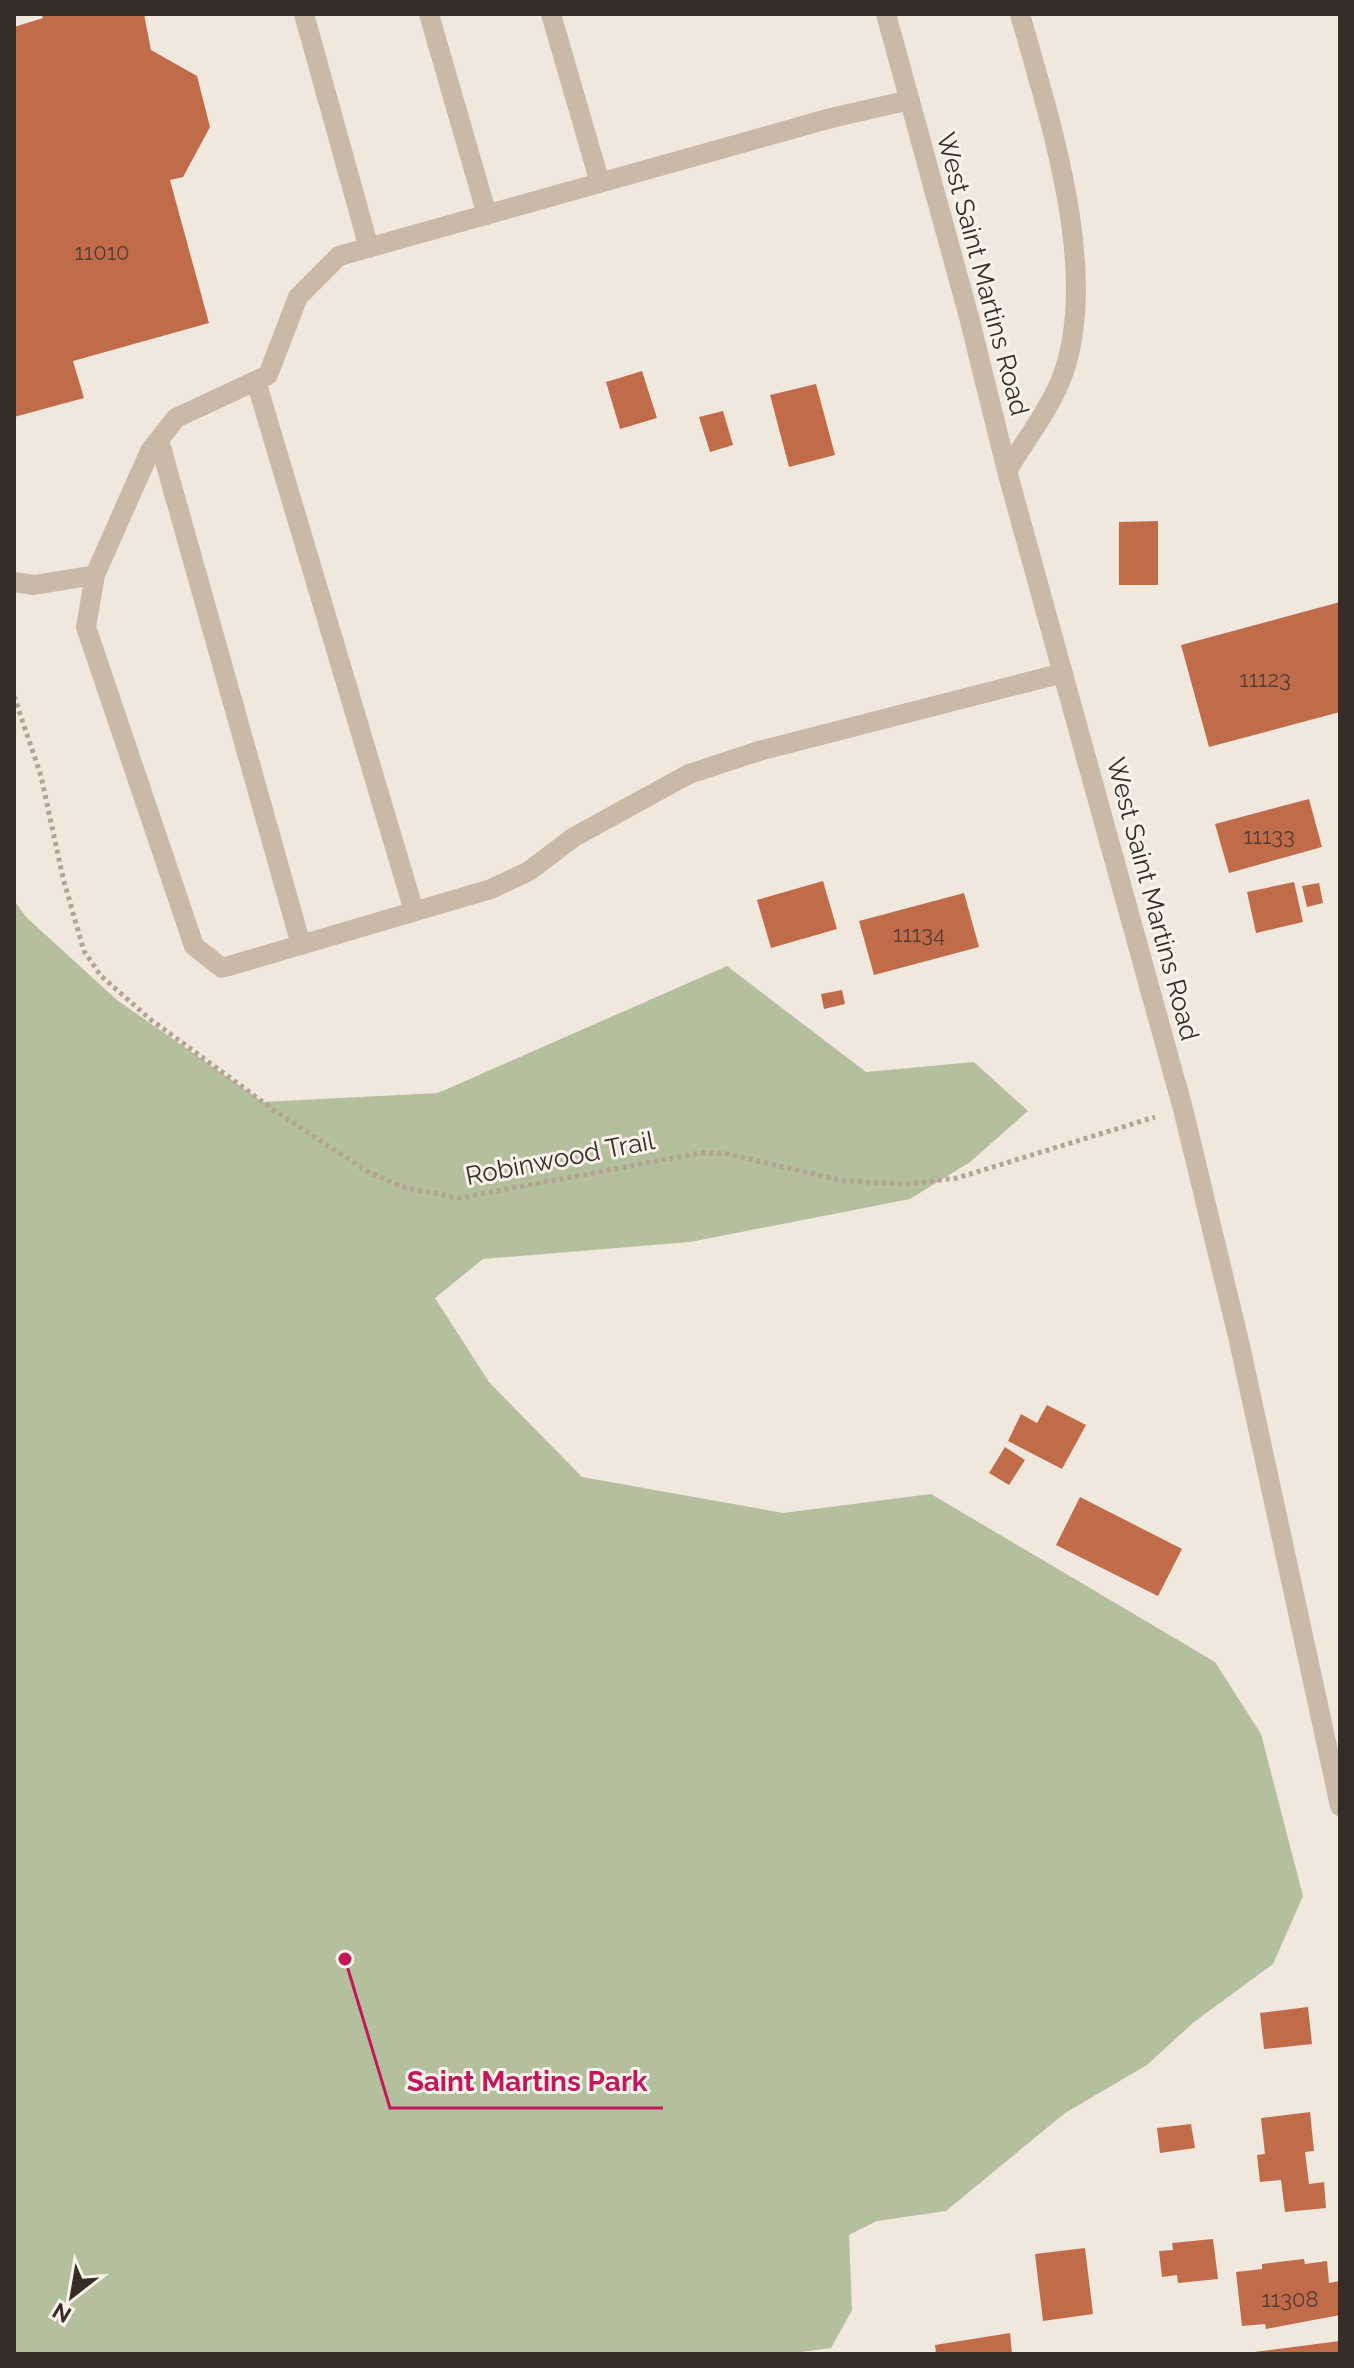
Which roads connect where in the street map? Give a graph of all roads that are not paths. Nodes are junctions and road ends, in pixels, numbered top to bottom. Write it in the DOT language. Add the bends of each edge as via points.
graph roads {
  1 [pos="304,14"];
  2 [pos="429,14"];
  3 [pos="551,14"];
  4 [pos="886,14"];
  5 [pos="1020,14"];
  6 [pos="910,100"];
  7 [pos="600,183"];
  8 [pos="487,215"];
  9 [pos="369,248"];
  10 [pos="256,381"];
  11 [pos="159,440"];
  12 [pos="1007,471"];
  13 [pos="95,575"];
  14 [pos="14,582"];
  15 [pos="1063,673"];
  16 [pos="414,911"];
  17 [pos="301,945"];
  18 [pos="1340,1806"];
  1 -- 9 [label="street"];
  2 -- 8 [label="street"];
  3 -- 7 [label="street"];
  4 -- 6 [label="street, West Saint Martins Road"];
  5 -- 12 [label="street" via="1063,167 1078,308 1060,382"];
  6 -- 7 [label="street"];
  6 -- 12 [label="street, West Saint Martins Road"];
  7 -- 8 [label="street"];
  8 -- 9 [label="street"];
  9 -- 10 [label="street" via="339,256 298,297 268,375"];
  10 -- 11 [label="street" via="176,418"];
  10 -- 16 [label="street"];
  11 -- 13 [label="street"];
  11 -- 17 [label="street"];
  12 -- 15 [label="street, West Saint Martins Road"];
  13 -- 14 [label="street" via="34,585"];
  13 -- 17 [label="street" via="86,627 194,946 222,968"];
  15 -- 16 [label="street" via="689,774 574,837 529,871 491,889"];
  15 -- 18 [label="street, West Saint Martins Road" via="1183,1109"];
  16 -- 17 [label="street"];
}
